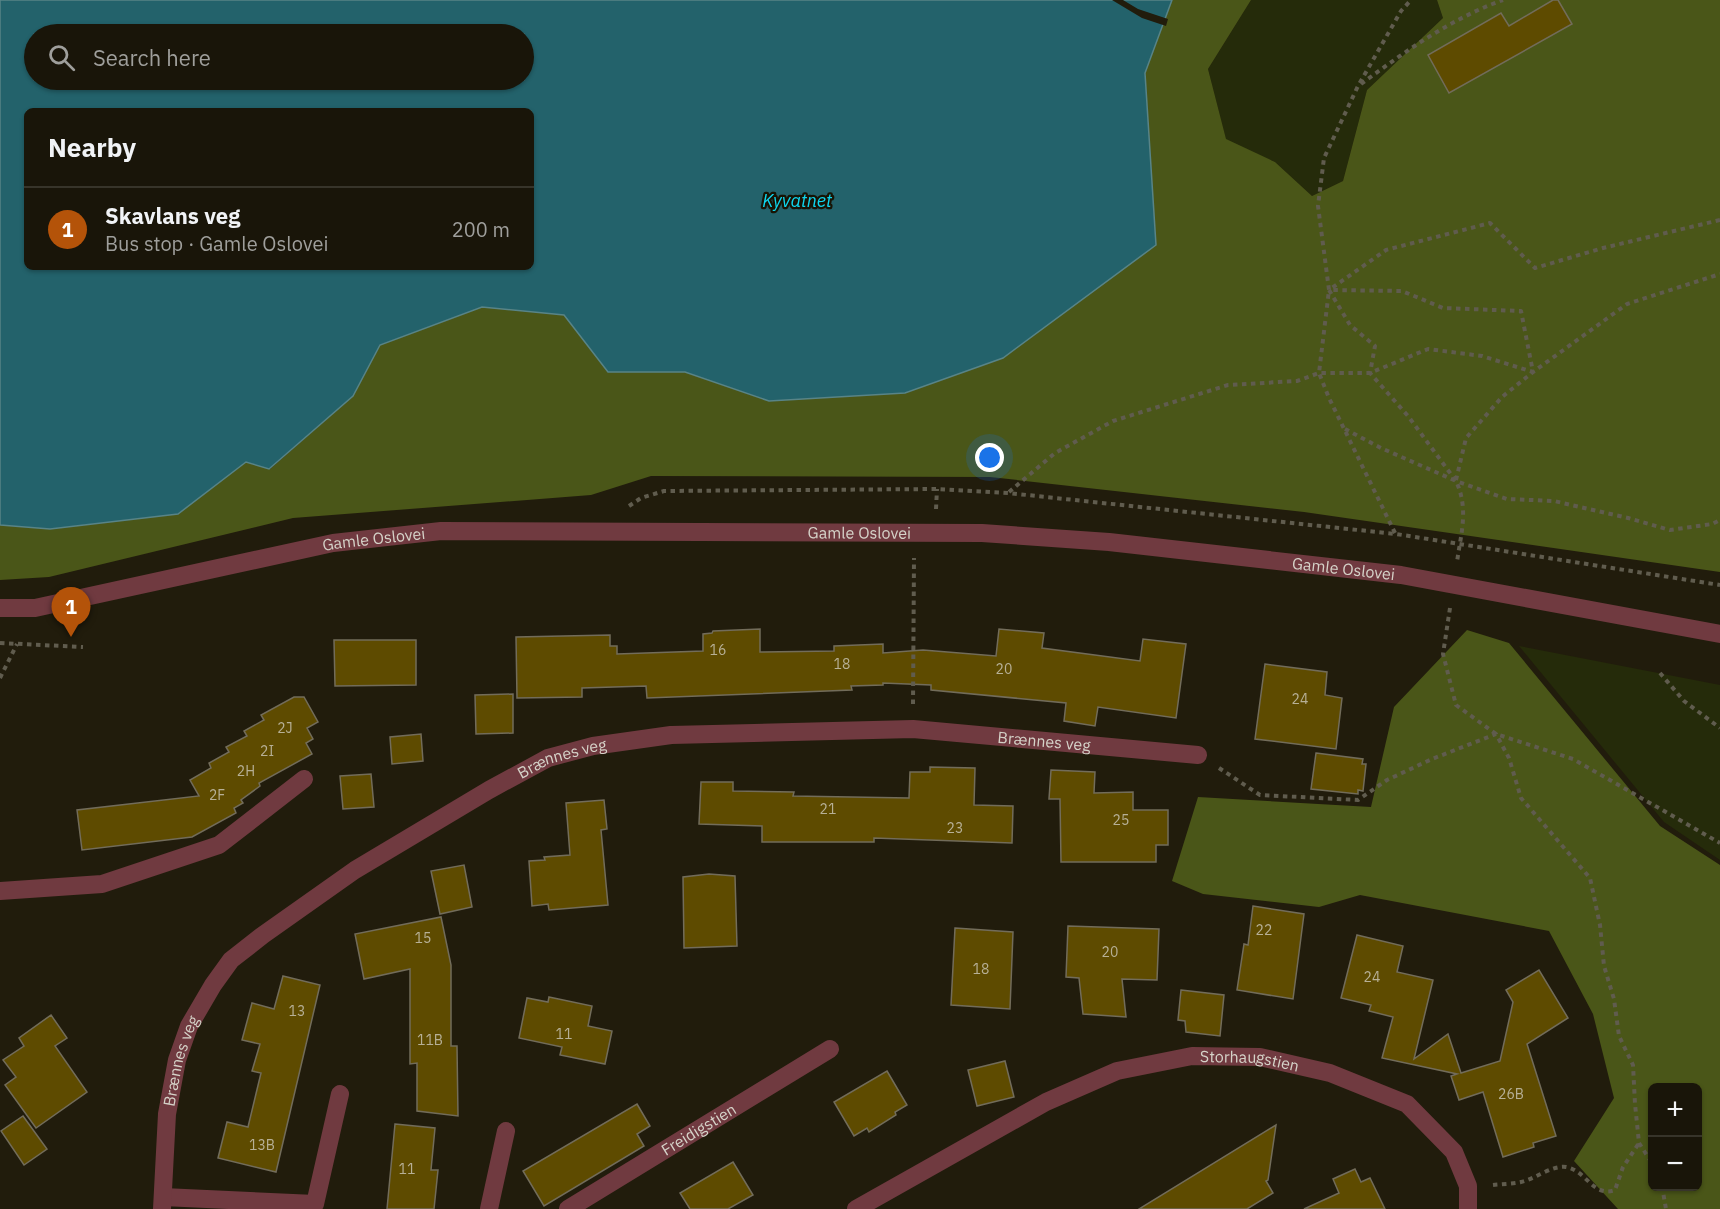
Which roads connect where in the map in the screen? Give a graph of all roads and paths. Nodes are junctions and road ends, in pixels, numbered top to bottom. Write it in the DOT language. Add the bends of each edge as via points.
graph roads {
  1 [pos="1411,0"];
  2 [pos="1503,0"];
  3 [pos="1358,86"];
  4 [pos="1720,220"];
  5 [pos="1720,274"];
  6 [pos="1329,290"];
  7 [pos="1533,372"];
  8 [pos="1319,373"];
  9 [pos="1370,373"];
  10 [pos="1345,429"];
  11 [pos="1456,481"];
  12 [pos="937,489"];
  13 [pos="1008,493"];
  14 [pos="629,506"];
  15 [pos="936,514"];
  16 [pos="1464,516"];
  17 [pos="1720,520"];
  18 [pos="1396,534"];
  19 [pos="914,558"];
  20 [pos="1720,585"];
  21 [pos="0,608"];
  22 [pos="1720,634"];
  23 [pos="0,643"];
  24 [pos="17,644"];
  25 [pos="83,646"];
  26 [pos="1443,654"];
  27 [pos="1660,673"];
  28 [pos="0,678"];
  29 [pos="1720,728"];
  30 [pos="913,729"];
  31 [pos="1496,734"];
  32 [pos="1198,755"];
  33 [pos="304,779"];
  34 [pos="1720,843"];
  35 [pos="0,891"];
  36 [pos="830,1049"];
  37 [pos="340,1094"];
  38 [pos="506,1131"];
  39 [pos="1639,1143"];
  40 [pos="1648,1156"];
  41 [pos="1468,1186"];
  42 [pos="1663,1191"];
  43 [pos="163,1203"];
  44 [pos="489,1209"];
  45 [pos="568,1209"];
  46 [pos="856,1209"];
  47 [pos="1468,1209"];
  48 [pos="1666,1209"];
  1 -- 3 [label="path"];
  2 -- 3 [label="path" via="1475,10 1419,41"];
  3 -- 6 [label="path" via="1324,158 1318,206"];
  4 -- 6 [label="path" via="1535,268 1490,223 1386,250"];
  5 -- 7 [label="path" via="1627,304"];
  6 -- 7 [label="path" via="1402,291 1443,308 1521,311"];
  6 -- 8 [label="path"];
  6 -- 9 [label="path" via="1350,325 1375,346"];
  7 -- 9 [label="path" via="1482,356 1428,349"];
  7 -- 11 [label="path" via="1502,397 1466,438"];
  8 -- 9 [label="path"];
  8 -- 10 [label="path"];
  8 -- 13 [label="path" via="1297,381 1228,385 1113,422 1055,453"];
  9 -- 11 [label="path"];
  10 -- 11 [label="path"];
  10 -- 18 [label="path"];
  11 -- 16 [label="path" via="1464,496"];
  11 -- 17 [label="path" via="1507,499 1554,501 1671,530"];
  12 -- 13 [label="path"];
  12 -- 14 [label="path" via="664,491"];
  12 -- 15 [label="path"];
  13 -- 18 [label="path"];
  18 -- 20 [label="path"];
  19 -- 30 [label="path"];
  21 -- 22 [label="street, Gamle Oslovei" via="35,608 333,543 441,531 971,533 1109,542 1401,575"];
  23 -- 24 [label="path"];
  24 -- 25 [label="path"];
  24 -- 28 [label="path"];
  26 -- 31 [label="path" via="1456,705"];
  27 -- 29 [label="path" via="1684,701"];
  30 -- 32 [label="street, Brænnes veg"];
  30 -- 43 [label="street, Brænnes veg" via="671,735 593,746 548,758 355,870 231,960 203,1001 177,1060 167,1114"];
  31 -- 32 [label="path" via="1387,780 1358,800 1260,795"];
  31 -- 34 [label="path" via="1572,759"];
  31 -- 39 [label="path" via="1509,758 1521,798 1590,878 1619,1036 1633,1065"];
  33 -- 35 [label="street" via="219,845 102,884"];
  36 -- 45 [label="street, Freidigstien"];
  37 -- 43 [label="street, Brænnes veg" via="315,1204"];
  38 -- 44 [label="street"];
  39 -- 40 [label="path"];
  39 -- 41 [label="path" via="1623,1167 1615,1190 1608,1192 1596,1189 1575,1170 1564,1167 1522,1182"];
  41 -- 46 [label="street, Storhaugstien" via="1454,1152 1407,1104 1330,1073 1260,1057 1192,1056 1117,1071 1046,1102"];
  41 -- 47 [label="street, Storhaugstien"];
  42 -- 48 [label="path"];
}
